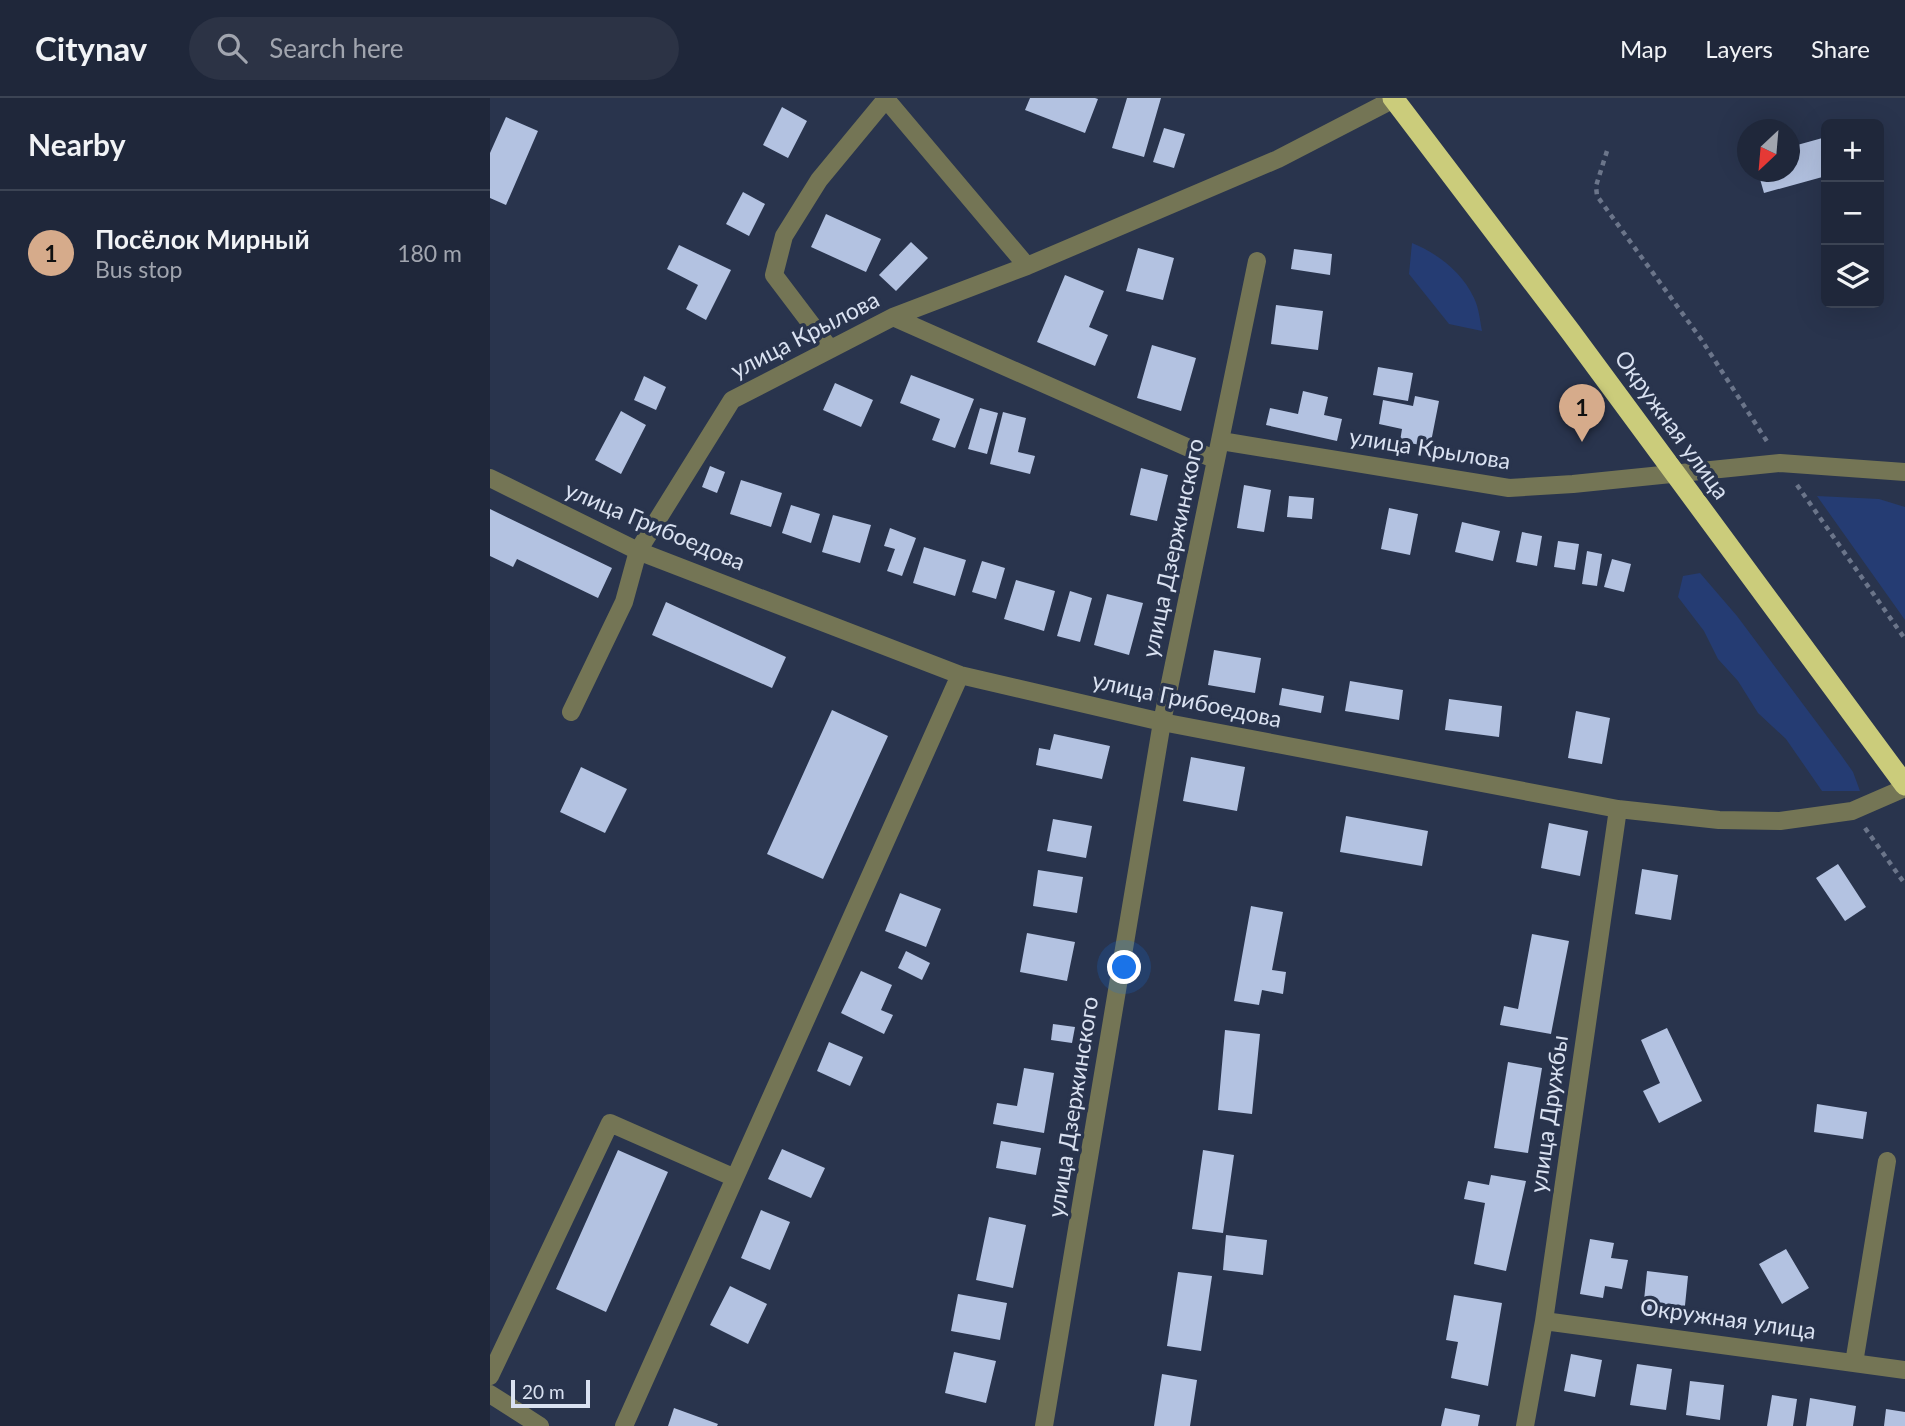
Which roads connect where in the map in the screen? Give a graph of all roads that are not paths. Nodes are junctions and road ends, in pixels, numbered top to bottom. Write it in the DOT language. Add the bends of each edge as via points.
graph roads {
  1 [pos="885,98"];
  2 [pos="1394,99"];
  3 [pos="1257,261"];
  4 [pos="1027,266"];
  5 [pos="893,317"];
  6 [pos="830,349"];
  7 [pos="1221,441"];
  8 [pos="1216,460"];
  9 [pos="1674,472"];
  10 [pos="1905,472"];
  11 [pos="490,478"];
  12 [pos="638,551"];
  13 [pos="960,675"];
  14 [pos="570,712"];
  15 [pos="1162,722"];
  16 [pos="1905,786"];
  17 [pos="1618,809"];
  18 [pos="1887,1161"];
  19 [pos="735,1178"];
  20 [pos="1544,1321"];
  21 [pos="1854,1363"];
  22 [pos="1905,1370"];
  23 [pos="490,1376"];
  24 [pos="490,1394"];
  25 [pos="540,1426"];
  26 [pos="624,1426"];
  27 [pos="1044,1426"];
  28 [pos="1525,1426"];
  1 -- 4 [label="street"];
  1 -- 6 [label="street" via="819,180 784,236 774,275"];
  2 -- 4 [label="street, улица Крылова" via="1278,159"];
  2 -- 9 [label="highway, Окружная улица"];
  3 -- 7 [label="street, улица Дзержинского"];
  4 -- 5 [label="street, улица Крылова"];
  5 -- 6 [label="street, улица Крылова"];
  5 -- 8 [label="street"];
  6 -- 12 [label="street, улица Крылова" via="732,400"];
  7 -- 8 [label="street, улица Дзержинского"];
  7 -- 9 [label="street, улица Крылова" via="1509,488"];
  8 -- 15 [label="street, улица Дзержинского"];
  9 -- 10 [label="street, улица Крылова" via="1780,463"];
  9 -- 16 [label="highway, Окружная улица"];
  11 -- 12 [label="street, улица Грибоедова"];
  12 -- 13 [label="street, улица Грибоедова"];
  12 -- 14 [label="street, улица Крылова" via="624,602"];
  13 -- 15 [label="street, улица Грибоедова"];
  13 -- 19 [label="street"];
  15 -- 17 [label="street, улица Грибоедова"];
  15 -- 27 [label="street, улица Дзержинского"];
  16 -- 17 [label="street, улица Грибоедова" via="1852,811 1780,821 1718,820"];
  17 -- 20 [label="street, улица Дружбы"];
  18 -- 21 [label="street"];
  19 -- 23 [label="street" via="610,1123"];
  19 -- 26 [label="street"];
  20 -- 21 [label="street, Окружная улица"];
  20 -- 28 [label="street, улица Дружбы"];
  21 -- 22 [label="street, Окружная улица"];
  24 -- 25 [label="street"];
}
